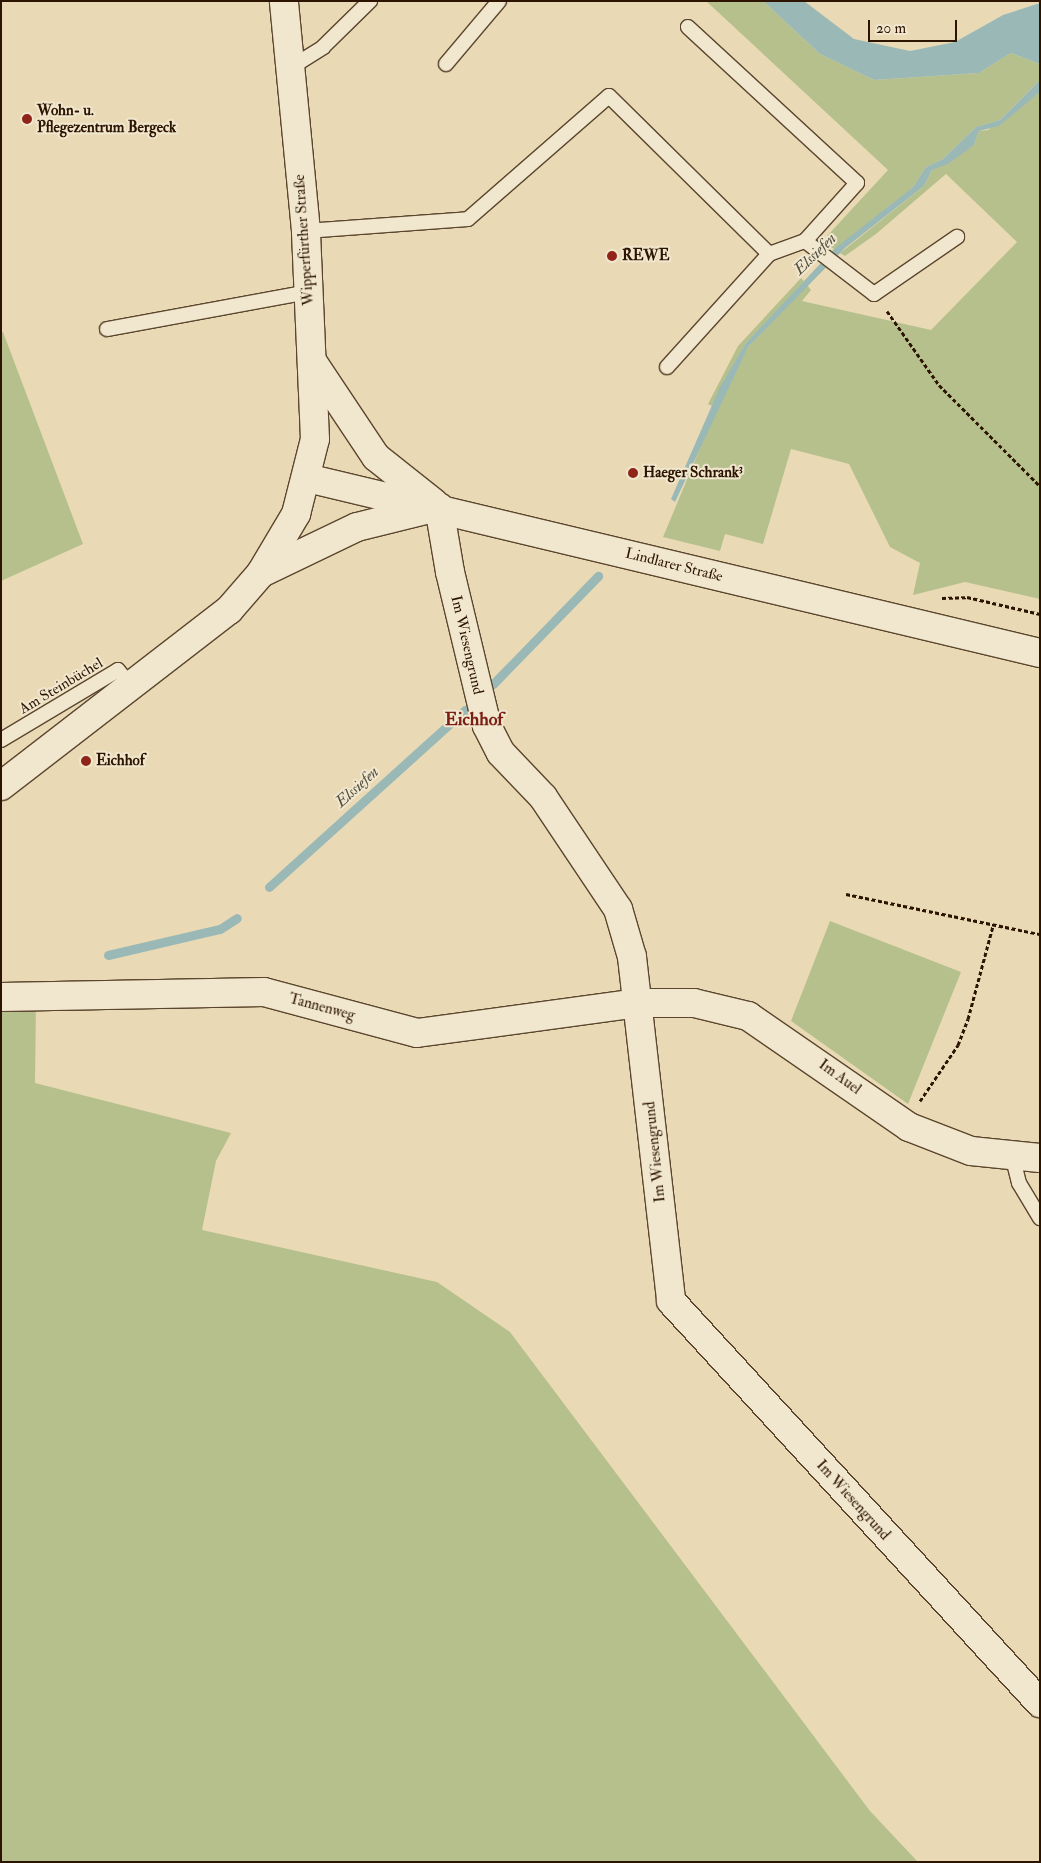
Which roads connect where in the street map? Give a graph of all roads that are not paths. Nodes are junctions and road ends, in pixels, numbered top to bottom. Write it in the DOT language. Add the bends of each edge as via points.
graph roads {
  1 [pos="284,1"];
  2 [pos="370,1"];
  3 [pos="499,1"];
  4 [pos="688,27"];
  5 [pos="446,64"];
  6 [pos="290,68"];
  7 [pos="306,231"];
  8 [pos="957,238"];
  9 [pos="805,241"];
  10 [pos="769,254"];
  11 [pos="308,292"];
  12 [pos="107,329"];
  13 [pos="312,361"];
  14 [pos="667,367"];
  15 [pos="307,478"];
  16 [pos="439,508"];
  17 [pos="261,573"];
  18 [pos="1040,653"];
  19 [pos="132,688"];
  20 [pos="1,740"];
  21 [pos="1,786"];
  22 [pos="1,997"];
  23 [pos="639,1003"];
  24 [pos="1012,1154"];
  25 [pos="1040,1158"];
  26 [pos="1040,1218"];
  27 [pos="1040,1703"];
  1 -- 6 [label="street, Wipperfürther Straße"];
  2 -- 6 [label="lane" via="323,48"];
  3 -- 5 [label="lane"];
  4 -- 9 [label="lane" via="857,184"];
  6 -- 7 [label="street, Wipperfürther Straße"];
  7 -- 10 [label="lane" via="468,219 609,96"];
  7 -- 11 [label="street, Wipperfürther Straße"];
  8 -- 9 [label="lane" via="874,294"];
  9 -- 10 [label="lane"];
  10 -- 14 [label="lane"];
  11 -- 12 [label="lane"];
  11 -- 13 [label="street, Wipperfürther Straße"];
  13 -- 15 [label="street, Wipperfürther Straße" via="315,439"];
  13 -- 16 [label="street" via="376,457"];
  15 -- 16 [label="street, Lindlarer Straße"];
  15 -- 17 [label="street, Wipperfürther Straße" via="296,514"];
  16 -- 17 [label="street" via="357,527"];
  16 -- 18 [label="street, Lindlarer Straße"];
  16 -- 23 [label="street, Im Wiesengrund" via="450,572 487,726 501,753 543,797 618,909"];
  17 -- 19 [label="street" via="229,610"];
  19 -- 20 [label="lane, Am Steinbüchel" via="118,670"];
  19 -- 21 [label="street"];
  22 -- 23 [label="street, Tannenweg" via="264,992 417,1033"];
  23 -- 24 [label="street, Im Auel" via="694,1003 748,1016 909,1127 971,1151"];
  23 -- 27 [label="street, Im Wiesengrund" via="671,1301"];
  24 -- 25 [label="street, Im Auel"];
  24 -- 26 [label="lane" via="1019,1183"];
}
